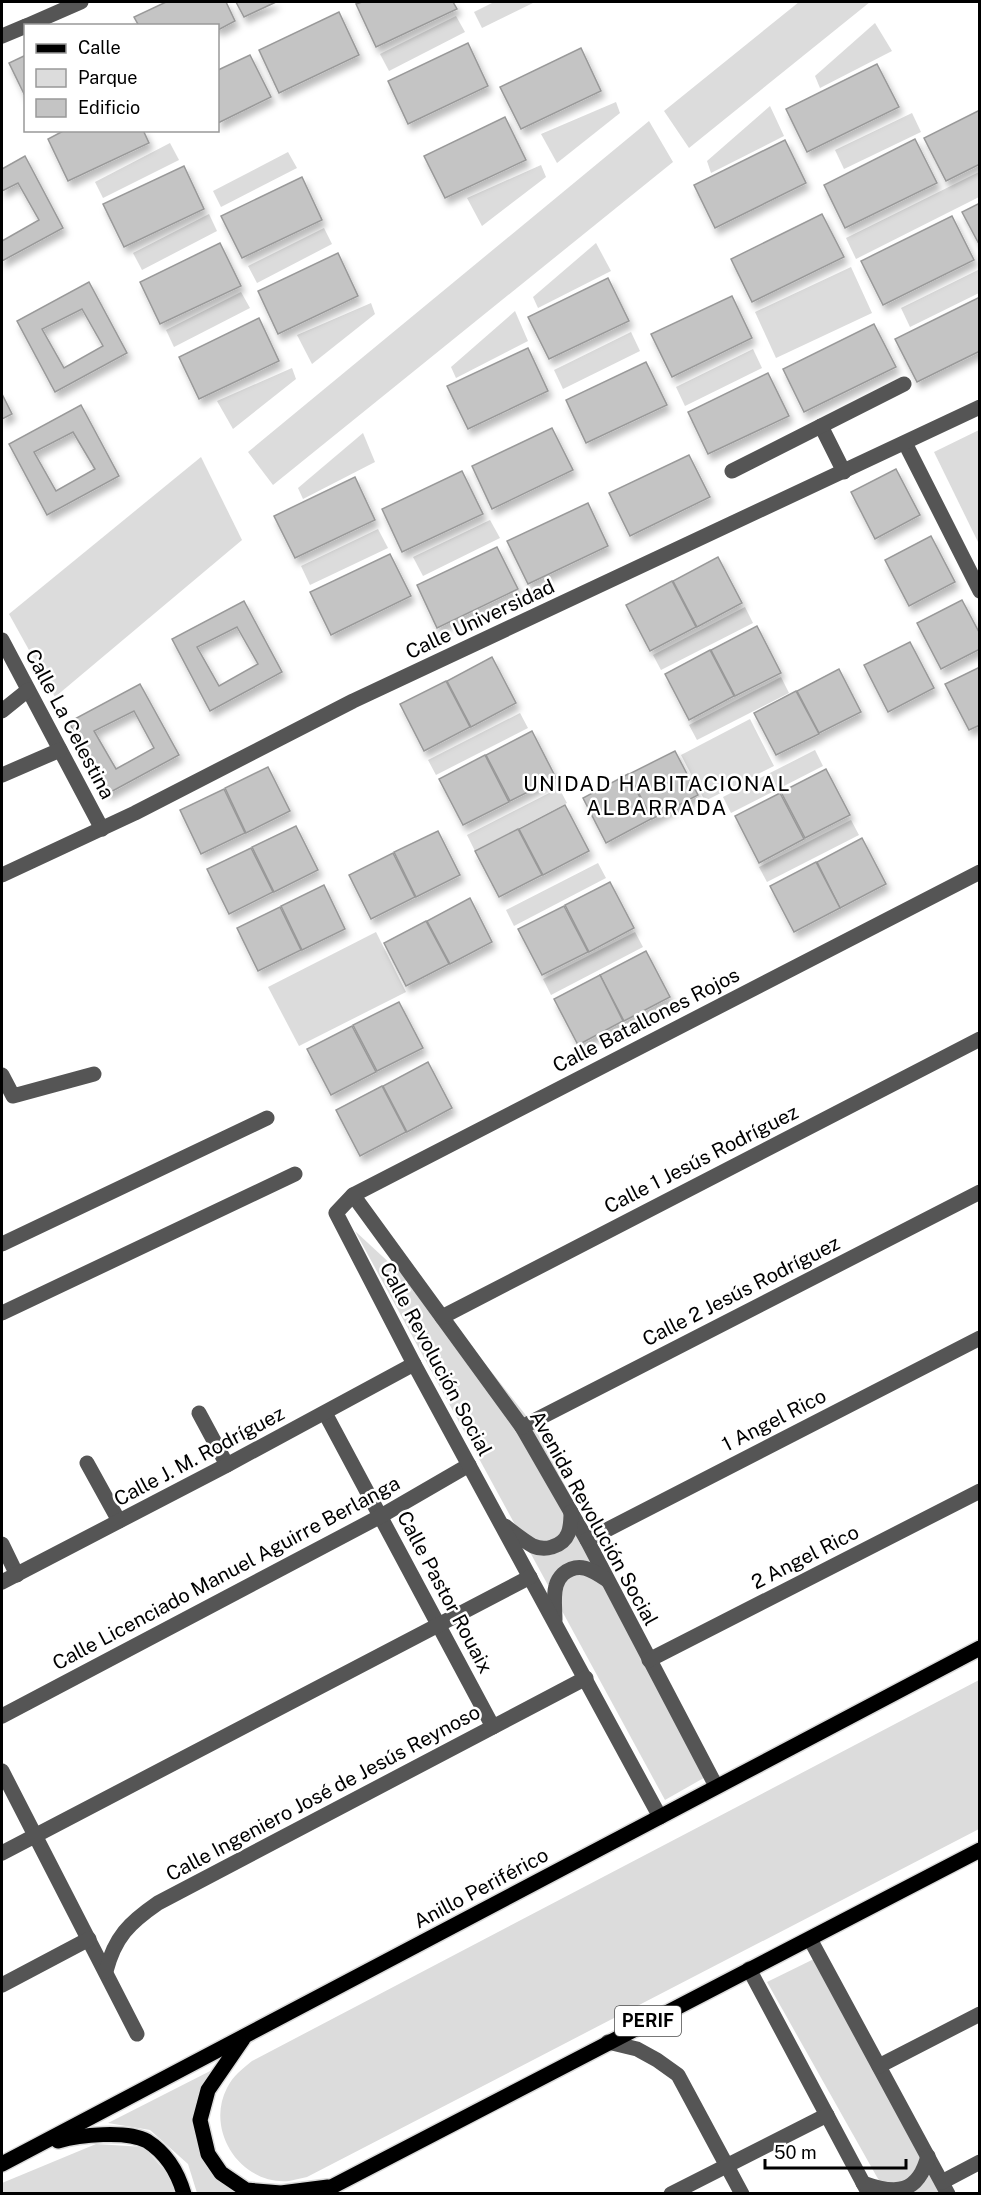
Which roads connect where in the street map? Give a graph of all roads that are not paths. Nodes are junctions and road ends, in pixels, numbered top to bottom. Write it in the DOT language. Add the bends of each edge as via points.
graph roads {
  1 [pos="81,2"];
  2 [pos="31,24"];
  3 [pos="24,27"];
  4 [pos="2,36"];
  5 [pos="904,384"];
  6 [pos="980,407"];
  7 [pos="821,426"];
  8 [pos="905,443"];
  9 [pos="732,471"];
  10 [pos="844,472"];
  11 [pos="980,591"];
  12 [pos="2,640"];
  13 [pos="27,690"];
  14 [pos="2,711"];
  15 [pos="60,750"];
  16 [pos="2,775"];
  17 [pos="102,829"];
  18 [pos="979,874"];
  19 [pos="2,875"];
  20 [pos="980,1039"];
  21 [pos="94,1074"];
  22 [pos="2,1075"];
  23 [pos="7,1099"];
  24 [pos="267,1118"];
  25 [pos="295,1174"];
  26 [pos="980,1192"];
  27 [pos="353,1195"];
  28 [pos="336,1213"];
  29 [pos="2,1244"];
  30 [pos="2,1313"];
  31 [pos="442,1317"];
  32 [pos="980,1338"];
  33 [pos="414,1364"];
  34 [pos="199,1413"];
  35 [pos="325,1413"];
  36 [pos="522,1427"];
  37 [pos="87,1463"];
  38 [pos="227,1465"];
  39 [pos="469,1466"];
  40 [pos="980,1491"];
  41 [pos="571,1512"];
  42 [pos="381,1516"];
  43 [pos="119,1521"];
  44 [pos="500,1523"];
  45 [pos="587,1540"];
  46 [pos="2,1545"];
  47 [pos="17,1575"];
  48 [pos="530,1577"];
  49 [pos="607,1580"];
  50 [pos="2,1582"];
  51 [pos="555,1622"];
  52 [pos="439,1626"];
  53 [pos="980,1648"];
  54 [pos="649,1660"];
  55 [pos="586,1678"];
  56 [pos="2,1716"];
  57 [pos="492,1727"];
  58 [pos="2,1772"];
  59 [pos="716,1786"];
  60 [pos="660,1817"];
  61 [pos="35,1835"];
  62 [pos="980,1850"];
  63 [pos="2,1854"];
  64 [pos="89,1939"];
  65 [pos="810,1939"];
  66 [pos="749,1969"];
  67 [pos="105,1971"];
  68 [pos="2,1985"];
  69 [pos="980,2014"];
  70 [pos="137,2034"];
  71 [pos="245,2037"];
  72 [pos="608,2042"];
  73 [pos="879,2066"];
  74 [pos="827,2115"];
  75 [pos="30,2149"];
  76 [pos="928,2156"];
  77 [pos="980,2162"];
  78 [pos="2,2164"];
  79 [pos="727,2164"];
  80 [pos="866,2188"];
  81 [pos="945,2188"];
  82 [pos="324,2190"];
  83 [pos="184,2193"];
  84 [pos="671,2193"];
  85 [pos="742,2193"];
  1 -- 2 [label="street"];
  3 -- 4 [label="street"];
  5 -- 7 [label="street"];
  6 -- 8 [label="street, Calle Universidad"];
  7 -- 9 [label="street"];
  7 -- 10 [label="street"];
  8 -- 10 [label="street, Calle Universidad"];
  8 -- 11 [label="street"];
  10 -- 17 [label="street, Calle Universidad" via="353,701"];
  12 -- 13 [label="street, Calle La Celestina"];
  13 -- 14 [label="street"];
  13 -- 15 [label="street, Calle La Celestina"];
  15 -- 16 [label="street"];
  15 -- 17 [label="street, Calle La Celestina"];
  17 -- 19 [label="street, Calle Universidad"];
  18 -- 27 [label="street, Calle Batallones Rojos"];
  20 -- 31 [label="street, Calle 1 Jesús Rodríguez"];
  21 -- 23 [label="street"];
  22 -- 23 [label="street"];
  24 -- 29 [label="street"];
  25 -- 30 [label="street"];
  26 -- 36 [label="street, Calle 2 Jesús Rodríguez"];
  27 -- 28 [label="street, Calle Batallones Rojos"];
  27 -- 31 [label="street, Avenida Revolución Social"];
  28 -- 33 [label="street, Calle Revolución Social"];
  31 -- 36 [label="street, Avenida Revolución Social"];
  32 -- 45 [label="street, 1 Angel Rico"];
  33 -- 35 [label="street, Calle J. M. Rodríguez"];
  33 -- 39 [label="street, Calle Revolución Social"];
  34 -- 38 [label="street"];
  35 -- 38 [label="street, Calle J. M. Rodríguez"];
  35 -- 42 [label="street, Calle Pastor Rouaix"];
  36 -- 41 [label="street, Avenida Revolución Social"];
  37 -- 43 [label="street"];
  38 -- 43 [label="street, Calle J. M. Rodríguez"];
  39 -- 42 [label="street, Calle Licenciado Manuel Aguirre Berlanga"];
  39 -- 44 [label="street, Calle Revolución Social"];
  40 -- 54 [label="street, 2 Angel Rico"];
  41 -- 44 [label="street, Calle Revolución Social" via="567,1537 546,1549 535,1547"];
  41 -- 45 [label="street, Avenida Revolución Social"];
  42 -- 52 [label="street, Calle Pastor Rouaix"];
  42 -- 56 [label="street, Calle Licenciado Manuel Aguirre Berlanga"];
  43 -- 47 [label="street, Calle J. M. Rodríguez"];
  44 -- 48 [label="street, Calle Revolución Social"];
  45 -- 49 [label="street, Avenida Revolución Social"];
  46 -- 47 [label="street"];
  47 -- 50 [label="street, Calle J. M. Rodríguez"];
  48 -- 51 [label="street, Calle Revolución Social"];
  48 -- 52 [label="street"];
  49 -- 51 [label="street" via="580,1566 560,1576"];
  49 -- 54 [label="street, Avenida Revolución Social"];
  51 -- 55 [label="street, Calle Revolución Social"];
  52 -- 57 [label="street, Calle Pastor Rouaix"];
  52 -- 61 [label="street"];
  53 -- 59 [label="main road, Anillo Periférico"];
  54 -- 59 [label="street, Avenida Revolución Social"];
  55 -- 57 [label="street, Calle Ingeniero José de Jesús Reynoso"];
  55 -- 60 [label="street, Calle Revolución Social"];
  57 -- 67 [label="street, Calle Ingeniero José de Jesús Reynoso" via="158,1903 131,1923 120,1937"];
  58 -- 61 [label="street"];
  59 -- 60 [label="main road, Anillo Periférico"];
  60 -- 71 [label="main road, Anillo Periférico"];
  61 -- 63 [label="street"];
  61 -- 64 [label="street"];
  62 -- 65 [label="main road, PERIF"];
  64 -- 67 [label="street"];
  64 -- 68 [label="street"];
  65 -- 66 [label="main road, PERIF"];
  65 -- 73 [label="street"];
  66 -- 72 [label="main road, PERIF"];
  66 -- 74 [label="street"];
  67 -- 70 [label="street"];
  69 -- 73 [label="street"];
  71 -- 75 [label="main road, Anillo Periférico"];
  71 -- 82 [label="main road" via="208,2090 200,2120 208,2154 221,2173 246,2190"];
  72 -- 79 [label="street" via="637,2049 678,2075"];
  72 -- 82 [label="main road, PERIF"];
  73 -- 76 [label="street"];
  74 -- 79 [label="street"];
  74 -- 80 [label="street"];
  75 -- 78 [label="main road, Anillo Periférico"];
  75 -- 83 [label="main road" via="77,2136 113,2134 145,2140 177,2172"];
  76 -- 80 [label="street" via="917,2180 905,2188 884,2192"];
  76 -- 81 [label="street"];
  77 -- 81 [label="street"];
  79 -- 84 [label="street"];
  79 -- 85 [label="street"];
}
